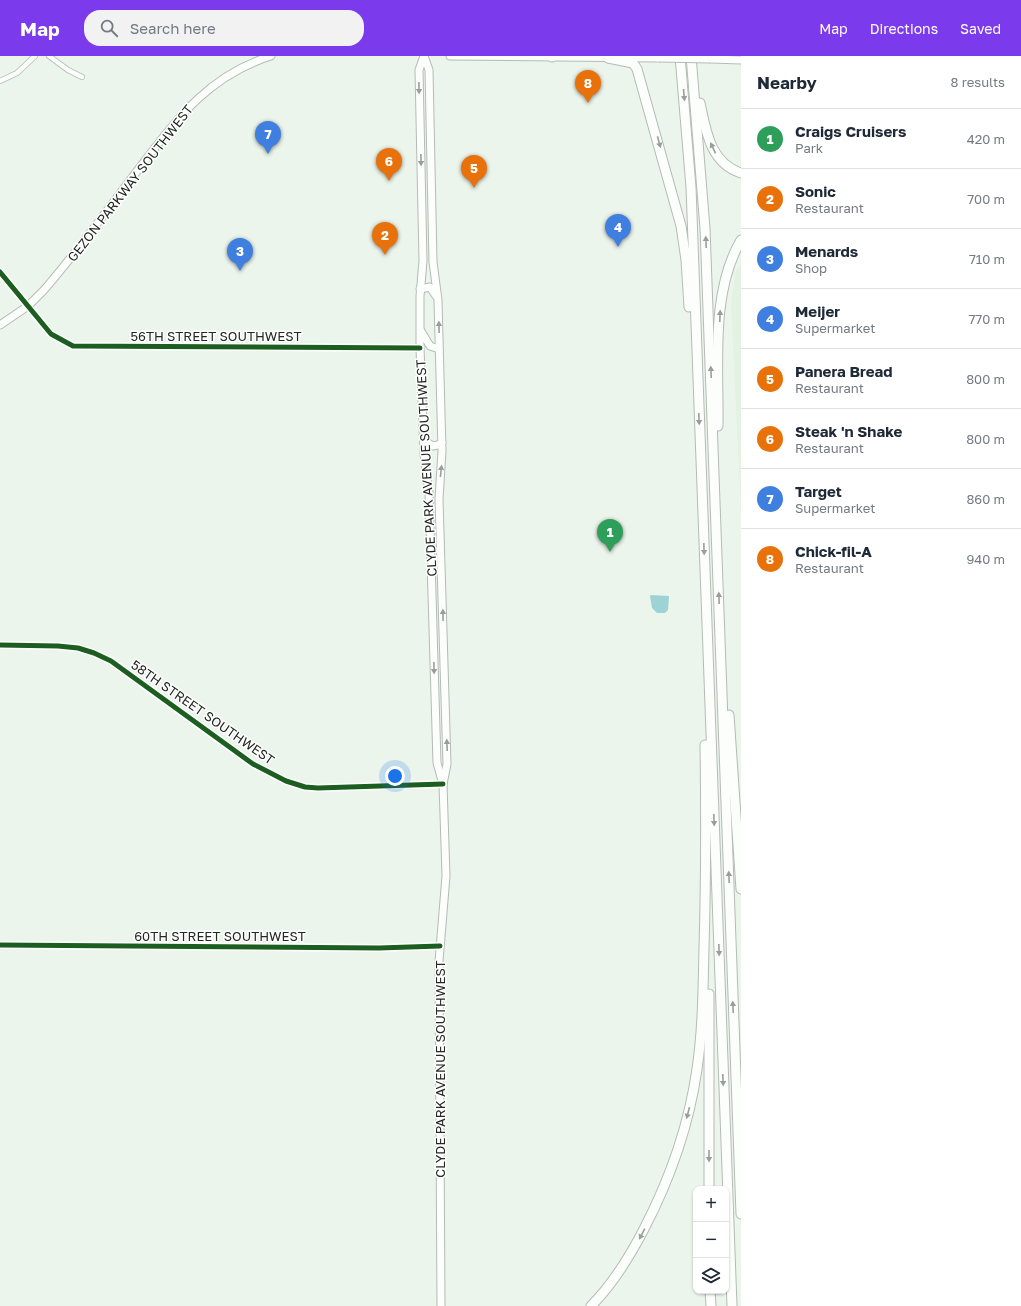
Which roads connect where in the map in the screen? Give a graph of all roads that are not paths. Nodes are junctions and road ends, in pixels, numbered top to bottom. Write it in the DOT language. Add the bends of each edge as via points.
graph roads {
  1 [pos="35,56"];
  2 [pos="49,56"];
  3 [pos="271,56"];
  4 [pos="424,56"];
  5 [pos="450,56"];
  6 [pos="552,56"];
  7 [pos="679,56"];
  8 [pos="691,56"];
  9 [pos="608,58"];
  10 [pos="741,60"];
  11 [pos="82,77"];
  12 [pos="0,81"];
  13 [pos="741,173"];
  14 [pos="741,240"];
  15 [pos="0,272"];
  16 [pos="420,289"];
  17 [pos="438,304"];
  18 [pos="28,306"];
  19 [pos="0,325"];
  20 [pos="420,329"];
  21 [pos="420,348"];
  22 [pos="439,349"];
  23 [pos="697,366"];
  24 [pos="423,433"];
  25 [pos="442,442"];
  26 [pos="716,509"];
  27 [pos="430,517"];
  28 [pos="441,530"];
  29 [pos="705,572"];
  30 [pos="720,637"];
  31 [pos="0,645"];
  32 [pos="443,784"];
  33 [pos="741,889"];
  34 [pos="706,893"];
  35 [pos="0,945"];
  36 [pos="440,946"];
  37 [pos="709,1186"];
  38 [pos="741,1214"];
  39 [pos="710,1294"];
  40 [pos="441,1306"];
  41 [pos="591,1306"];
  42 [pos="710,1306"];
  43 [pos="732,1306"];
  1 -- 12 [label="street" via="17,73"];
  2 -- 11 [label="street"];
  3 -- 18 [label="main road, GEZON PARKWAY SOUTHWEST" via="234,71 195,100 166,133 62,269"];
  4 -- 16 [label="main road, CLYDE PARK AVENUE SOUTHWEST, one-way" via="419,70 423,261"];
  4 -- 17 [label="main road, CLYDE PARK AVENUE SOUTHWEST" via="429,70 433,262"];
  5 -- 6 [label="main road"];
  6 -- 9 [label="main road"];
  7 -- 23 [label="highway, one-way" via="690,180"];
  13 -- 8 [label="highway, one-way" via="722,163 712,148"];
  26 -- 8 [label="highway, one-way" via="705,228"];
  9 -- 10 [label="main road, bridge"];
  9 -- 23 [label="highway, one-way" via="630,62 636,66 653,120 683,232 690,324"];
  26 -- 14 [label="highway, one-way" via="720,303 726,274"];
  15 -- 18 [label="street, 56TH STREET SOUTHWEST"];
  16 -- 17 [label="main road" via="426,286 431,288"];
  16 -- 20 [label="main road, CLYDE PARK AVENUE SOUTHWEST"];
  22 -- 17 [label="main road, CLYDE PARK AVENUE SOUTHWEST, one-way"];
  18 -- 19 [label="main road, GEZON PARKWAY SOUTHWEST"];
  18 -- 21 [label="street, 56TH STREET SOUTHWEST" via="51,334 74,346"];
  20 -- 21 [label="main road, CLYDE PARK AVENUE SOUTHWEST"];
  20 -- 22 [label="main road" via="430,346"];
  21 -- 24 [label="main road, CLYDE PARK AVENUE SOUTHWEST"];
  22 -- 25 [label="main road, CLYDE PARK AVENUE SOUTHWEST"];
  23 -- 29 [label="highway, one-way"];
  24 -- 25 [label="main road" via="431,445 438,446"];
  24 -- 27 [label="main road, CLYDE PARK AVENUE SOUTHWEST"];
  28 -- 25 [label="main road, CLYDE PARK AVENUE SOUTHWEST, one-way" via="439,490"];
  30 -- 26 [label="highway, one-way"];
  27 -- 28 [label="main road" via="434,528"];
  27 -- 32 [label="main road, CLYDE PARK AVENUE SOUTHWEST, one-way" via="437,764"];
  32 -- 28 [label="main road, CLYDE PARK AVENUE SOUTHWEST, one-way" via="447,764"];
  29 -- 34 [label="highway" via="702,647"];
  29 -- 43 [label="highway, one-way"];
  30 -- 33 [label="highway" via="727,692"];
  38 -- 30 [label="highway, one-way"];
  31 -- 32 [label="street, 58TH STREET SOUTHWEST" via="78,648 111,661 253,764 286,781 305,787"];
  32 -- 36 [label="main road, CLYDE PARK AVENUE SOUTHWEST" via="446,869"];
  34 -- 37 [label="highway, one-way"];
  34 -- 41 [label="highway, one-way" via="700,1041 695,1082 682,1137 658,1200 637,1243"];
  35 -- 36 [label="street, 60TH STREET SOUTHWEST" via="379,948"];
  36 -- 40 [label="main road, CLYDE PARK AVENUE SOUTHWEST"];
  39 -- 42 [label="highway"];
}
